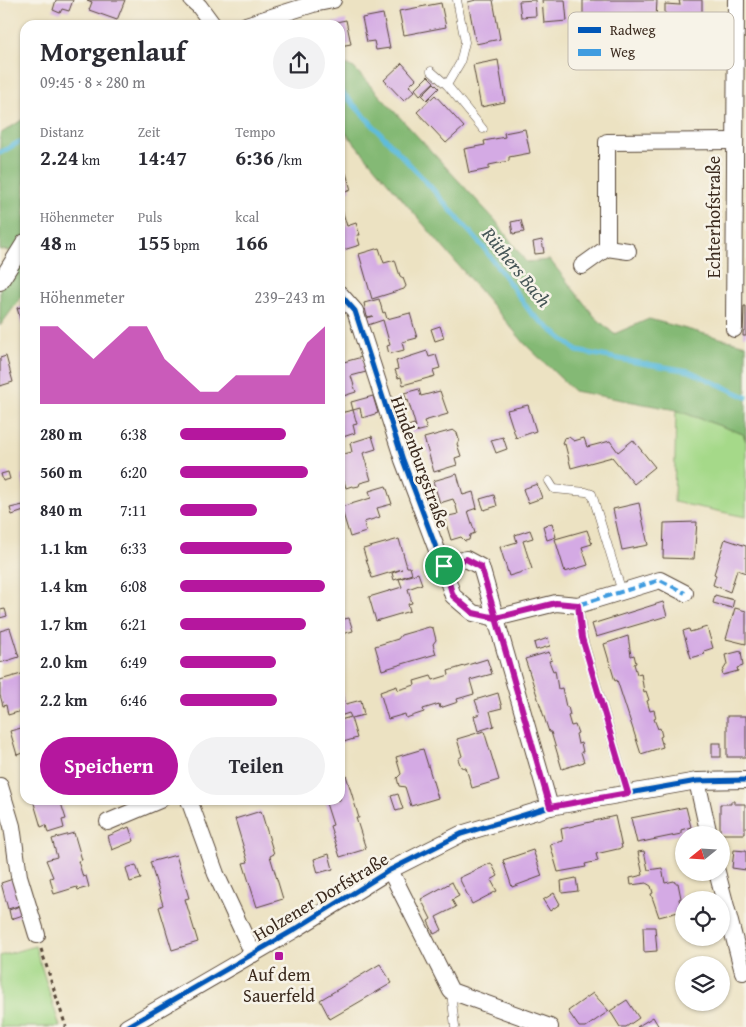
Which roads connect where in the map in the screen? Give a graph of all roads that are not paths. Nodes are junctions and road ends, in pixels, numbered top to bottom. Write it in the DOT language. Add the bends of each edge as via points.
graph roads {
  1 [pos="192,0"];
  2 [pos="333,0"];
  3 [pos="457,0"];
  4 [pos="736,0"];
  5 [pos="209,20"];
  6 [pos="262,20"];
  7 [pos="431,71"];
  8 [pos="447,85"];
  9 [pos="484,129"];
  10 [pos="735,141"];
  11 [pos="607,248"];
  12 [pos="20,250"];
  13 [pos="628,251"];
  14 [pos="582,266"];
  15 [pos="0,282"];
  16 [pos="740,293"];
  17 [pos="345,300"];
  18 [pos="734,329"];
  19 [pos="549,481"];
  20 [pos="444,566"];
  21 [pos="622,592"];
  22 [pos="684,594"];
  23 [pos="578,605"];
  24 [pos="496,618"];
  25 [pos="698,780"];
  26 [pos="746,780"];
  27 [pos="0,786"];
  28 [pos="628,793"];
  29 [pos="148,805"];
  30 [pos="191,805"];
  31 [pos="550,807"];
  32 [pos="108,822"];
  33 [pos="707,826"];
  34 [pos="390,870"];
  35 [pos="720,881"];
  36 [pos="37,935"];
  37 [pos="253,954"];
  38 [pos="743,972"];
  39 [pos="451,991"];
  40 [pos="127,1027"];
  41 [pos="455,1027"];
  42 [pos="550,1027"];
  1 -- 5 [label="street"];
  2 -- 6 [label="street"];
  3 -- 8 [label="lane" via="465,42 460,63"];
  4 -- 10 [label="street, Echterhofstraße"];
  7 -- 8 [label="lane"];
  8 -- 9 [label="lane"];
  10 -- 11 [label="street, Echterhofstraße" via="607,142"];
  10 -- 16 [label="street, Echterhofstraße"];
  11 -- 13 [label="street"];
  11 -- 14 [label="street"];
  12 -- 15 [label="street"];
  16 -- 18 [label="street, Echterhofstraße"];
  17 -- 20 [label="street, Hindenburgstraße" via="355,311 402,460"];
  19 -- 21 [label="lane" via="554,489 592,494"];
  20 -- 24 [label="street, Hindenburgstraße" via="453,596 473,613"];
  20 -- 24 [label="street" via="466,559 481,567"];
  21 -- 22 [label="street, Hindenburgstraße" via="660,580"];
  21 -- 23 [label="street, Hindenburgstraße"];
  23 -- 24 [label="street, Hindenburgstraße" via="556,603"];
  23 -- 28 [label="lane" via="582,638"];
  24 -- 31 [label="street"];
  25 -- 26 [label="street, Holzener Dorfstraße"];
  25 -- 28 [label="street, Holzener Dorfstraße"];
  25 -- 33 [label="street"];
  27 -- 36 [label="street" via="12,826 19,876"];
  28 -- 31 [label="street, Holzener Dorfstraße"];
  29 -- 32 [label="street"];
  30 -- 37 [label="street" via="216,874"];
  31 -- 34 [label="street, Holzener Dorfstraße" via="461,834"];
  34 -- 37 [label="street, Holzener Dorfstraße"];
  34 -- 39 [label="street, Holzener Dorfstraße"];
  35 -- 38 [label="street"];
  37 -- 40 [label="street, Holzener Dorfstraße"];
  39 -- 41 [label="lane"];
  39 -- 42 [label="street"];
}
